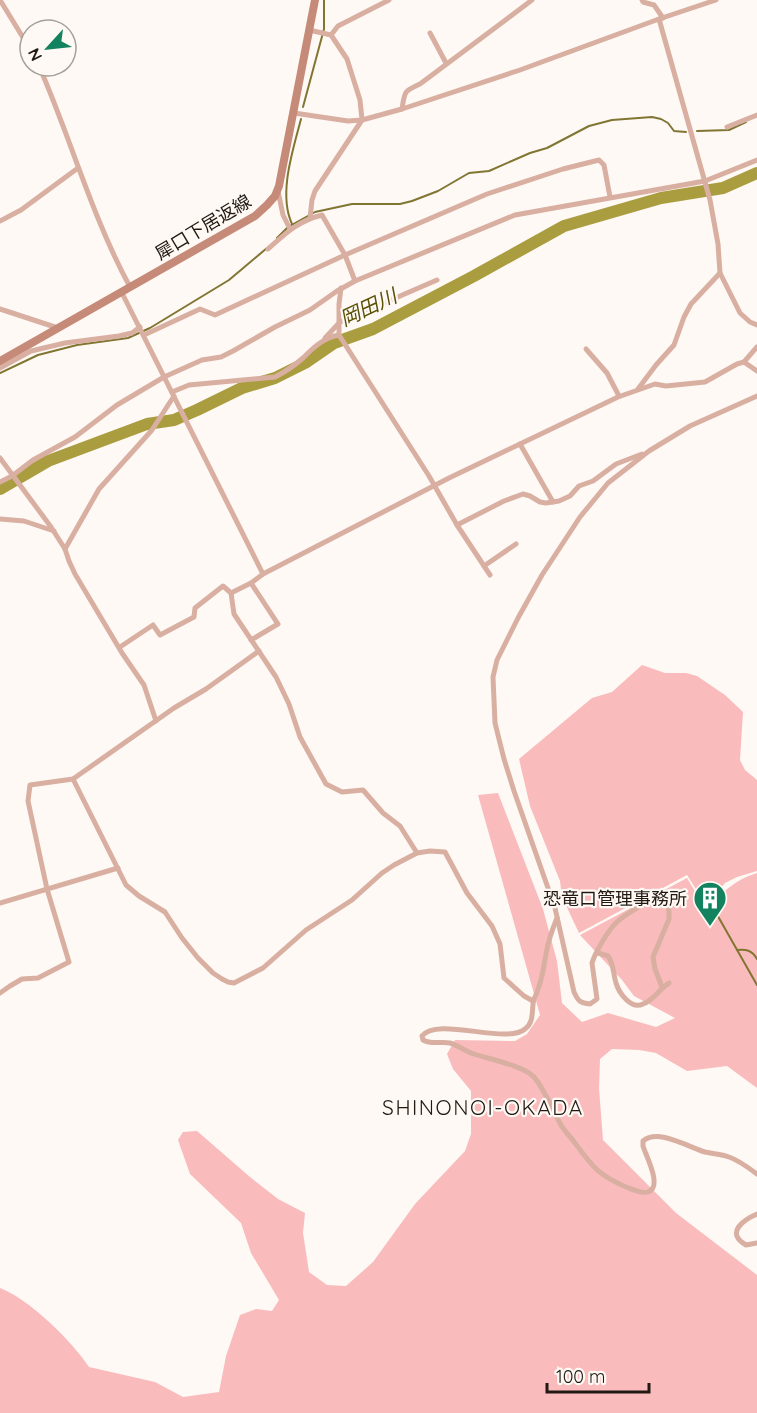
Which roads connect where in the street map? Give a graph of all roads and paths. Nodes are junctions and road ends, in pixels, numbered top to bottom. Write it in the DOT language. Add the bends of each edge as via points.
graph roads {
  1 [pos="0,0"];
  2 [pos="315,0"];
  3 [pos="389,0"];
  4 [pos="532,0"];
  5 [pos="642,0"];
  6 [pos="716,0"];
  7 [pos="661,19"];
  8 [pos="18,29"];
  9 [pos="309,30"];
  10 [pos="430,33"];
  11 [pos="331,35"];
  12 [pos="446,63"];
  13 [pos="44,78"];
  14 [pos="402,109"];
  15 [pos="294,112"];
  16 [pos="757,115"];
  17 [pos="362,120"];
  18 [pos="727,127"];
  19 [pos="757,160"];
  20 [pos="78,168"];
  21 [pos="705,183"];
  22 [pos="278,189"];
  23 [pos="610,197"];
  24 [pos="310,214"];
  25 [pos="0,221"];
  26 [pos="289,227"];
  27 [pos="268,249"];
  28 [pos="345,255"];
  29 [pos="720,273"];
  30 [pos="437,280"];
  31 [pos="355,281"];
  32 [pos="130,287"];
  33 [pos="341,288"];
  34 [pos="122,293"];
  35 [pos="0,309"];
  36 [pos="339,322"];
  37 [pos="757,326"];
  38 [pos="140,327"];
  39 [pos="58,328"];
  40 [pos="144,335"];
  41 [pos="339,335"];
  42 [pos="323,340"];
  43 [pos="757,347"];
  44 [pos="586,349"];
  45 [pos="0,361"];
  46 [pos="744,362"];
  47 [pos="0,368"];
  48 [pos="757,371"];
  49 [pos="164,377"];
  50 [pos="637,390"];
  51 [pos="173,394"];
  52 [pos="619,396"];
  53 [pos="757,396"];
  54 [pos="520,444"];
  55 [pos="649,451"];
  56 [pos="0,458"];
  57 [pos="12,476"];
  58 [pos="0,482"];
  59 [pos="434,485"];
  60 [pos="553,502"];
  61 [pos="0,519"];
  62 [pos="457,525"];
  63 [pos="54,531"];
  64 [pos="516,544"];
  65 [pos="65,549"];
  66 [pos="484,566"];
  67 [pos="263,574"];
  68 [pos="490,575"];
  69 [pos="251,583"];
  70 [pos="231,593"];
  71 [pos="251,640"];
  72 [pos="120,647"];
  73 [pos="259,651"];
  74 [pos="156,721"];
  75 [pos="73,779"];
  76 [pos="417,853"];
  77 [pos="118,868"];
  78 [pos="47,889"];
  79 [pos="0,903"];
  80 [pos="557,918"];
  81 [pos="598,953"];
  82 [pos="669,983"];
  83 [pos="662,987"];
  84 [pos="0,993"];
  85 [pos="533,1001"];
  86 [pos="757,1174"];
  87 [pos="757,1214"];
  88 [pos="757,1243"];
  1 -- 8 [label="street"];
  2 -- 9 [label="main road, 犀口下居返線"];
  3 -- 11 [label="street" via="338,26"];
  4 -- 12 [label="street"];
  5 -- 7 [label="street" via="654,5"];
  6 -- 7 [label="street"];
  7 -- 14 [label="street"];
  7 -- 21 [label="street"];
  9 -- 11 [label="street"];
  9 -- 15 [label="main road, 犀口下居返線"];
  10 -- 12 [label="street"];
  11 -- 17 [label="street" via="347,59"];
  12 -- 14 [label="street" via="407,90"];
  13 -- 20 [label="street"];
  14 -- 17 [label="street"];
  15 -- 17 [label="street"];
  15 -- 22 [label="main road, 犀口下居返線"];
  16 -- 18 [label="street"];
  17 -- 24 [label="street" via="315,191"];
  19 -- 21 [label="street"];
  20 -- 25 [label="street"];
  20 -- 32 [label="street"];
  21 -- 23 [label="street"];
  21 -- 29 [label="street"];
  22 -- 26 [label="street"];
  22 -- 32 [label="main road, 犀口下居返線" via="255,216"];
  23 -- 28 [label="street" via="604,165 599,160 488,194"];
  23 -- 31 [label="street" via="515,215"];
  24 -- 26 [label="street"];
  24 -- 28 [label="street" via="322,215"];
  26 -- 27 [label="street"];
  28 -- 31 [label="street"];
  28 -- 40 [label="street" via="215,315 200,309"];
  29 -- 37 [label="street" via="740,313"];
  29 -- 50 [label="street" via="691,304 674,345"];
  30 -- 36 [label="street"];
  31 -- 33 [label="street"];
  32 -- 34 [label="main road, 犀口下居返線"];
  33 -- 36 [label="street"];
  33 -- 49 [label="street" via="310,310 234,351"];
  34 -- 38 [label="street"];
  34 -- 39 [label="main road, 犀口下居返線"];
  35 -- 39 [label="street"];
  36 -- 41 [label="street"];
  36 -- 42 [label="street"];
  38 -- 40 [label="street"];
  38 -- 47 [label="street" via="120,336 31,351"];
  39 -- 45 [label="main road, 犀口下居返線"];
  40 -- 49 [label="street"];
  41 -- 42 [label="street"];
  41 -- 59 [label="street"];
  42 -- 51 [label="street" via="275,377 189,385"];
  43 -- 46 [label="street"];
  44 -- 52 [label="street" via="607,373"];
  46 -- 48 [label="street"];
  46 -- 50 [label="street" via="705,382 655,384"];
  49 -- 51 [label="street"];
  49 -- 57 [label="street"];
  50 -- 52 [label="street"];
  51 -- 65 [label="street" via="152,430 99,489"];
  51 -- 67 [label="street"];
  52 -- 54 [label="street"];
  53 -- 55 [label="street" via="690,426"];
  54 -- 59 [label="street"];
  54 -- 60 [label="street"];
  55 -- 60 [label="street" via="616,464 579,486 570,496"];
  55 -- 80 [label="street" via="608,483 580,517 518,618 493,677 495,723 504,759"];
  56 -- 57 [label="street"];
  57 -- 58 [label="street"];
  57 -- 63 [label="street"];
  59 -- 62 [label="street"];
  59 -- 67 [label="street"];
  60 -- 62 [label="street" via="540,502 523,494"];
  61 -- 63 [label="street" via="24,521"];
  62 -- 66 [label="street"];
  63 -- 65 [label="street"];
  64 -- 66 [label="street"];
  65 -- 72 [label="street" via="75,574"];
  66 -- 68 [label="street"];
  67 -- 69 [label="street"];
  69 -- 70 [label="street"];
  69 -- 71 [label="street" via="278,624"];
  70 -- 71 [label="street" via="234,614"];
  70 -- 72 [label="street" via="223,585 195,608 194,616 160,635 153,625"];
  71 -- 73 [label="street"];
  72 -- 74 [label="street" via="144,686"];
  73 -- 74 [label="street"];
  73 -- 76 [label="street" via="276,677 300,737 326,784 342,792 363,790 400,826"];
  74 -- 75 [label="street"];
  75 -- 77 [label="street"];
  75 -- 78 [label="street" via="30,785 28,801"];
  76 -- 77 [label="street" via="382,873 263,968 234,983 222,979 198,958 165,912 126,885"];
  76 -- 85 [label="street" via="445,852 466,893 492,926 500,944 504,978"];
  77 -- 78 [label="street"];
  78 -- 79 [label="street"];
  78 -- 84 [label="street" via="69,962 38,978 22,979"];
  80 -- 81 [label="street" via="574,992 581,1003 590,1004 597,999 592,963"];
  80 -- 85 [label="street"];
  81 -- 83 [label="street" via="611,960 620,992 635,1005 651,1000"];
  81 -- 83 [label="street" via="616,922 666,892 669,919 653,957"];
  82 -- 83 [label="street"];
  85 -- 86 [label="street" via="531,1022 525,1030 513,1034 433,1029 425,1031 423,1040 450,1043 533,1076 562,1128 591,1164 600,1173 631,1188 643,1192 653,1189 655,1178 643,1141 654,1136 730,1157"];
  87 -- 88 [label="street" via="739,1224 737,1232 746,1245"];
}
